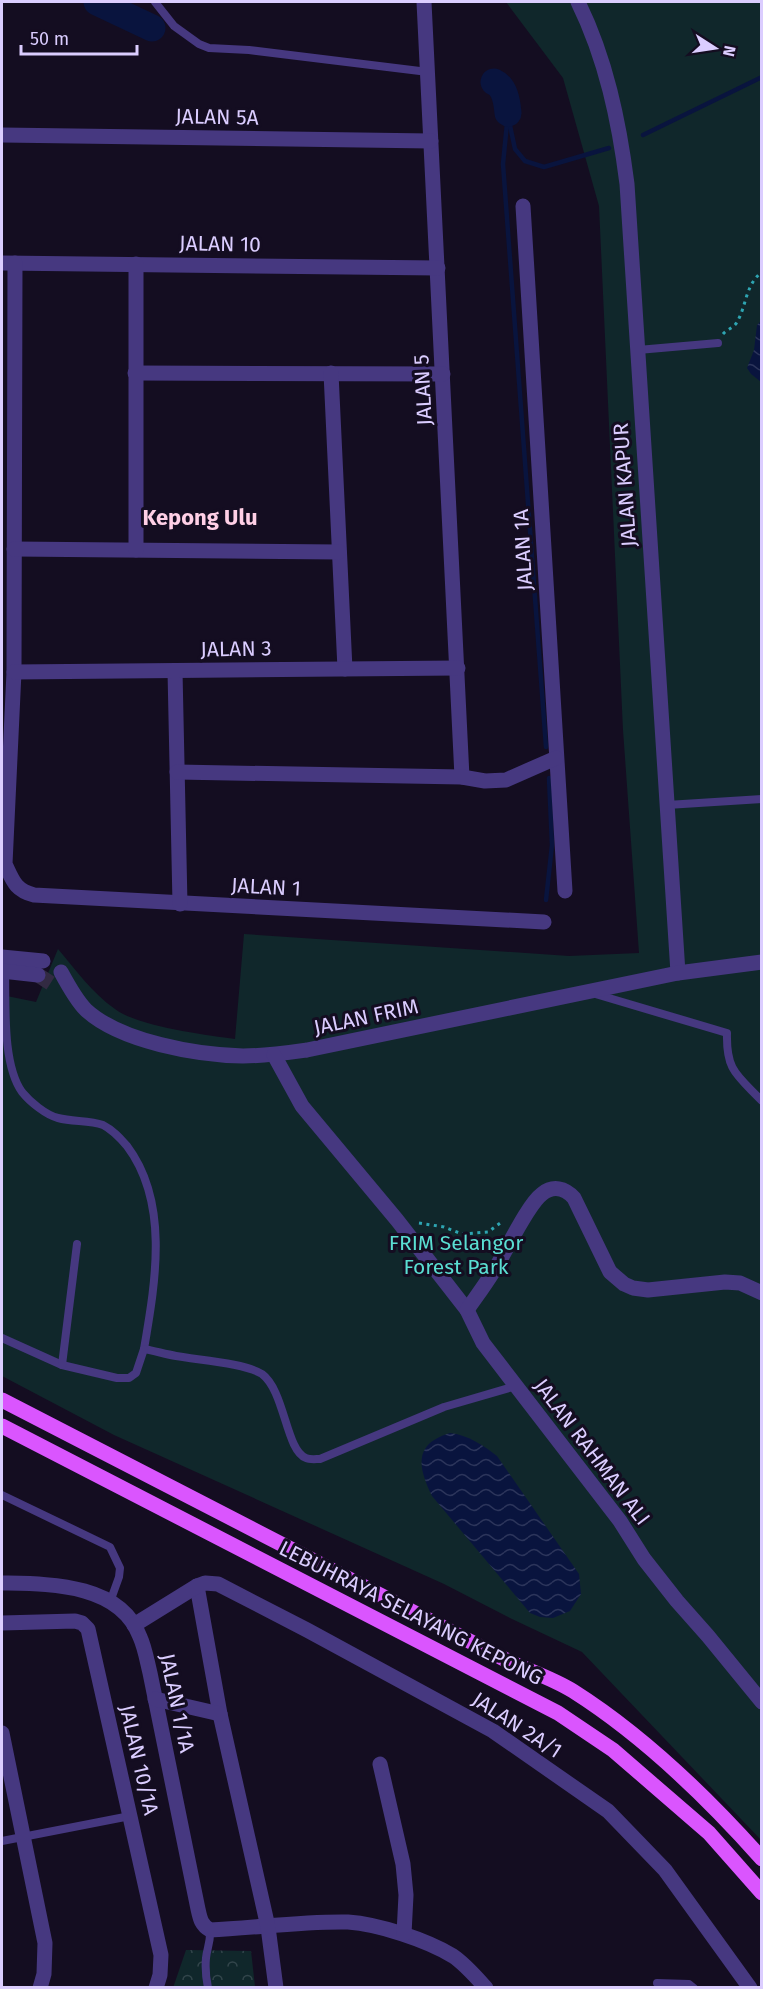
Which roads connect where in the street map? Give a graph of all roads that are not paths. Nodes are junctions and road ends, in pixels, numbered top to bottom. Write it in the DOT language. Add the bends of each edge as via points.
graph roads {
  1 [pos="154,2"];
  2 [pos="424,2"];
  3 [pos="578,2"];
  4 [pos="428,72"];
  5 [pos="2,135"];
  6 [pos="431,141"];
  7 [pos="523,206"];
  8 [pos="8,263"];
  9 [pos="136,264"];
  10 [pos="438,268"];
  11 [pos="717,343"];
  12 [pos="638,350"];
  13 [pos="135,373"];
  14 [pos="330,374"];
  15 [pos="444,374"];
  16 [pos="8,378"];
  17 [pos="8,495"];
  18 [pos="14,549"];
  19 [pos="136,550"];
  20 [pos="339,552"];
  21 [pos="458,668"];
  22 [pos="345,669"];
  23 [pos="175,671"];
  24 [pos="14,672"];
  25 [pos="556,758"];
  26 [pos="177,772"];
  27 [pos="462,777"];
  28 [pos="762,799"];
  29 [pos="667,805"];
  30 [pos="3,864"];
  31 [pos="565,891"];
  32 [pos="180,904"];
  33 [pos="544,922"];
  34 [pos="762,962"];
  35 [pos="2,966"];
  36 [pos="41,968"];
  37 [pos="678,973"];
  38 [pos="58,979"];
  39 [pos="588,992"];
  40 [pos="274,1054"];
  41 [pos="762,1101"];
  42 [pos="77,1244"];
  43 [pos="762,1293"];
  44 [pos="467,1310"];
  45 [pos="2,1338"];
  46 [pos="144,1349"];
  47 [pos="62,1365"];
  48 [pos="516,1386"];
  49 [pos="2,1400"];
  50 [pos="2,1426"];
  51 [pos="2,1495"];
  52 [pos="2,1583"];
  53 [pos="197,1586"];
  54 [pos="110,1602"];
  55 [pos="2,1623"];
  56 [pos="134,1625"];
  57 [pos="155,1699"];
  58 [pos="762,1702"];
  59 [pos="220,1714"];
  60 [pos="2,1733"];
  61 [pos="380,1764"];
  62 [pos="130,1816"];
  63 [pos="23,1837"];
  64 [pos="2,1841"];
  65 [pos="762,1859"];
  66 [pos="762,1893"];
  67 [pos="268,1927"];
  68 [pos="210,1930"];
  69 [pos="404,1934"];
  70 [pos="657,1983"];
  71 [pos="40,1988"];
  72 [pos="156,1988"];
  73 [pos="208,1988"];
  74 [pos="276,1988"];
  75 [pos="486,1988"];
  76 [pos="694,1988"];
  77 [pos="750,1988"];
  1 -- 4 [label="lane" via="174,26 209,48"];
  2 -- 4 [label="street, JALAN 5"];
  3 -- 12 [label="street, JALAN KAPUR" via="605,70 622,141"];
  4 -- 6 [label="street, JALAN 5"];
  5 -- 6 [label="street, JALAN 5A"];
  6 -- 10 [label="street, JALAN 5"];
  7 -- 25 [label="street, JALAN 1A"];
  8 -- 9 [label="street, JALAN 10"];
  8 -- 16 [label="street"];
  9 -- 10 [label="street, JALAN 10"];
  9 -- 13 [label="street"];
  10 -- 15 [label="street, JALAN 5"];
  11 -- 12 [label="lane"];
  12 -- 29 [label="street, JALAN KAPUR"];
  13 -- 14 [label="street"];
  13 -- 19 [label="street"];
  14 -- 15 [label="street"];
  14 -- 20 [label="street"];
  15 -- 21 [label="street, JALAN 5"];
  16 -- 17 [label="street"];
  17 -- 18 [label="street"];
  18 -- 19 [label="street"];
  18 -- 24 [label="street"];
  19 -- 20 [label="street"];
  20 -- 22 [label="street"];
  21 -- 22 [label="street, JALAN 3"];
  21 -- 27 [label="street, JALAN 5"];
  22 -- 23 [label="street, JALAN 3"];
  23 -- 24 [label="street, JALAN 3"];
  23 -- 26 [label="street"];
  24 -- 30 [label="street"];
  25 -- 27 [label="street" via="506,780 485,782"];
  25 -- 31 [label="street, JALAN 1A"];
  26 -- 27 [label="street"];
  26 -- 32 [label="street"];
  28 -- 29 [label="lane"];
  29 -- 37 [label="street, JALAN KAPUR"];
  30 -- 32 [label="street, JALAN 1" via="22,892 34,895"];
  32 -- 33 [label="street, JALAN 1"];
  34 -- 37 [label="street, JALAN FRIM"];
  35 -- 36 [label="street"];
  35 -- 46 [label="lane" via="7,1044 21,1090 57,1118 112,1130 132,1153 151,1196 154,1267"];
  37 -- 39 [label="street, JALAN FRIM"];
  38 -- 40 [label="street, JALAN FRIM" via="92,1015 127,1035 222,1055"];
  39 -- 40 [label="street, JALAN FRIM"];
  39 -- 41 [label="lane" via="727,1033 731,1066"];
  40 -- 44 [label="street, JALAN RAHMAN ALI" via="302,1106"];
  42 -- 47 [label="lane"];
  43 -- 44 [label="street" via="740,1283 648,1290 624,1284 610,1272 574,1198 554,1188 539,1195"];
  44 -- 48 [label="street, JALAN RAHMAN ALI" via="483,1343"];
  45 -- 47 [label="lane"];
  46 -- 47 [label="lane" via="135,1373 129,1378"];
  46 -- 48 [label="lane" via="262,1374 279,1400 294,1445 307,1459 320,1459 444,1407"];
  48 -- 58 [label="street, JALAN RAHMAN ALI" via="620,1521 650,1567"];
  49 -- 65 [label="main road, LEBUHRAYA SELAYANG KEPONG" via="571,1690 683,1776"];
  50 -- 66 [label="main road, LEBUHRAYA SELAYANG KEPONG" via="558,1713 613,1750 709,1833"];
  51 -- 54 [label="lane" via="110,1547 120,1568"];
  52 -- 54 [label="street, JALAN 1/1A" via="62,1587"];
  53 -- 56 [label="street"];
  53 -- 59 [label="street"];
  53 -- 77 [label="street, JALAN 2A/1" via="218,1584 493,1731 608,1811 665,1870"];
  54 -- 56 [label="street, JALAN 1/1A"];
  55 -- 62 [label="street, JALAN 10/1A" via="75,1621 88,1629"];
  56 -- 57 [label="street, JALAN 1/1A"];
  57 -- 59 [label="street"];
  57 -- 68 [label="street, JALAN 1/1A" via="201,1922"];
  59 -- 67 [label="street"];
  60 -- 63 [label="street"];
  61 -- 69 [label="street" via="403,1864"];
  62 -- 63 [label="lane"];
  62 -- 72 [label="street, JALAN 10/1A" via="161,1955"];
  63 -- 64 [label="lane"];
  63 -- 71 [label="street" via="45,1943"];
  67 -- 68 [label="street"];
  67 -- 69 [label="street" via="351,1922"];
  67 -- 74 [label="street"];
  68 -- 73 [label="lane" via="205,1975"];
  69 -- 75 [label="street" via="454,1957"];
  70 -- 76 [label="lane" via="689,1984"];
}
